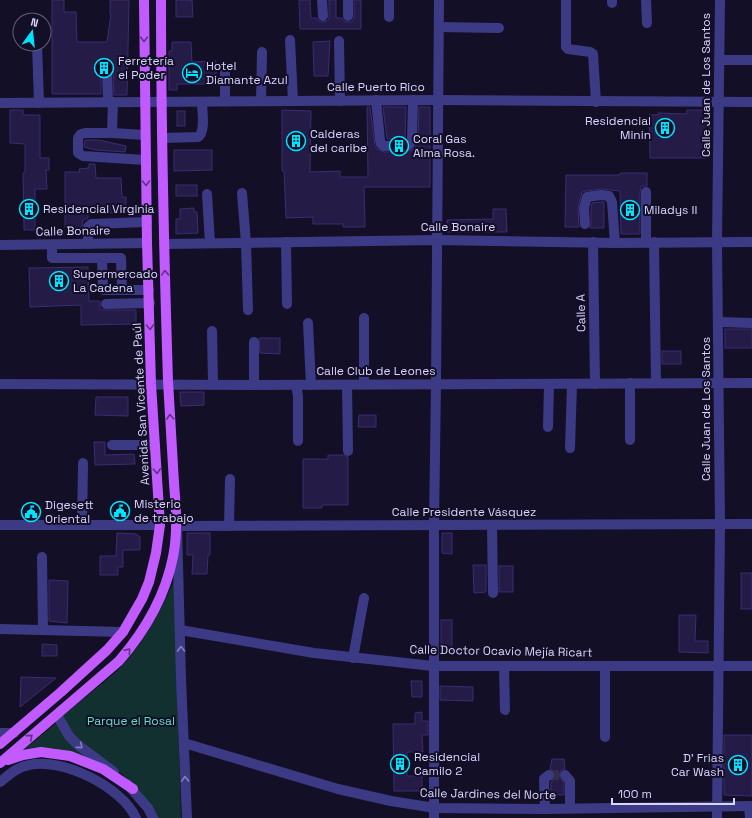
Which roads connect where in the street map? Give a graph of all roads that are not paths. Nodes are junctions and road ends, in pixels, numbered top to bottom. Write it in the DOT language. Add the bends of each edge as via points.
graph roads {
  1 [pos="144,0"];
  2 [pos="161,0"];
  3 [pos="322,0"];
  4 [pos="348,0"];
  5 [pos="389,0"];
  6 [pos="439,0"];
  7 [pos="566,0"];
  8 [pos="646,0"];
  9 [pos="720,0"];
  10 [pos="323,16"];
  11 [pos="348,16"];
  12 [pos="389,17"];
  13 [pos="647,23"];
  14 [pos="439,27"];
  15 [pos="499,28"];
  16 [pos="290,40"];
  17 [pos="339,41"];
  18 [pos="37,52"];
  19 [pos="262,52"];
  20 [pos="719,60"];
  21 [pos="752,60"];
  22 [pos="225,68"];
  23 [pos="107,70"];
  24 [pos="376,100"];
  25 [pos="413,100"];
  26 [pos="439,100"];
  27 [pos="225,101"];
  28 [pos="261,101"];
  29 [pos="293,101"];
  30 [pos="340,101"];
  31 [pos="110,102"];
  32 [pos="144,102"];
  33 [pos="161,102"];
  34 [pos="202,102"];
  35 [pos="596,102"];
  36 [pos="752,102"];
  37 [pos="0,103"];
  38 [pos="39,103"];
  39 [pos="720,103"];
  40 [pos="112,133"];
  41 [pos="145,135"];
  42 [pos="162,138"];
  43 [pos="145,160"];
  44 [pos="646,192"];
  45 [pos="242,193"];
  46 [pos="207,194"];
  47 [pos="147,222"];
  48 [pos="585,224"];
  49 [pos="437,240"];
  50 [pos="286,242"];
  51 [pos="593,242"];
  52 [pos="650,242"];
  53 [pos="718,242"];
  54 [pos="752,242"];
  55 [pos="147,243"];
  56 [pos="210,243"];
  57 [pos="246,243"];
  58 [pos="615,243"];
  59 [pos="88,244"];
  60 [pos="164,244"];
  61 [pos="0,245"];
  62 [pos="52,245"];
  63 [pos="102,258"];
  64 [pos="122,290"];
  65 [pos="149,290"];
  66 [pos="150,303"];
  67 [pos="106,304"];
  68 [pos="287,304"];
  69 [pos="248,310"];
  70 [pos="364,318"];
  71 [pos="719,322"];
  72 [pos="308,323"];
  73 [pos="752,323"];
  74 [pos="212,331"];
  75 [pos="254,342"];
  76 [pos="630,383"];
  77 [pos="656,383"];
  78 [pos="719,383"];
  79 [pos="752,383"];
  80 [pos="0,384"];
  81 [pos="152,384"];
  82 [pos="169,384"];
  83 [pos="213,384"];
  84 [pos="347,384"];
  85 [pos="364,384"];
  86 [pos="436,384"];
  87 [pos="572,384"];
  88 [pos="595,384"];
  89 [pos="254,385"];
  90 [pos="296,385"];
  91 [pos="311,385"];
  92 [pos="549,385"];
  93 [pos="548,427"];
  94 [pos="630,440"];
  95 [pos="298,441"];
  96 [pos="112,445"];
  97 [pos="155,445"];
  98 [pos="570,448"];
  99 [pos="348,451"];
  100 [pos="83,463"];
  101 [pos="230,479"];
  102 [pos="720,524"];
  103 [pos="752,524"];
  104 [pos="0,525"];
  105 [pos="82,525"];
  106 [pos="160,525"];
  107 [pos="434,525"];
  108 [pos="492,525"];
  109 [pos="176,526"];
  110 [pos="229,526"];
  111 [pos="42,557"];
  112 [pos="493,593"];
  113 [pos="364,598"];
  114 [pos="0,629"];
  115 [pos="43,630"];
  116 [pos="180,630"];
  117 [pos="123,632"];
  118 [pos="353,658"];
  119 [pos="434,666"];
  120 [pos="504,666"];
  121 [pos="605,666"];
  122 [pos="719,666"];
  123 [pos="752,666"];
  124 [pos="505,710"];
  125 [pos="56,715"];
  126 [pos="0,733"];
  127 [pos="14,733"];
  128 [pos="605,737"];
  129 [pos="184,743"];
  130 [pos="0,744"];
  131 [pos="0,763"];
  132 [pos="549,775"];
  133 [pos="565,775"];
  134 [pos="0,782"];
  135 [pos="133,789"];
  136 [pos="717,806"];
  137 [pos="750,806"];
  138 [pos="570,808"];
  139 [pos="545,809"];
  140 [pos="435,813"];
  141 [pos="136,818"];
  142 [pos="153,818"];
  143 [pos="187,818"];
  144 [pos="717,818"];
  145 [pos="750,818"];
  1 -- 32 [label="main road, Avenida San Vicente de Paúl, one-way"];
  2 -- 33 [label="main road"];
  3 -- 10 [label="street"];
  4 -- 11 [label="street"];
  5 -- 12 [label="street"];
  6 -- 14 [label="street"];
  7 -- 35 [label="street" via="566,47 593,54"];
  8 -- 13 [label="street"];
  9 -- 20 [label="street, Calle Juan de Los Santos"];
  14 -- 15 [label="street"];
  14 -- 26 [label="street"];
  16 -- 29 [label="street"];
  17 -- 30 [label="street"];
  18 -- 38 [label="street"];
  19 -- 28 [label="street"];
  20 -- 21 [label="street"];
  20 -- 39 [label="street, Calle Juan de Los Santos"];
  22 -- 27 [label="street"];
  23 -- 31 [label="street"];
  24 -- 25 [label="street, Calle Puerto Rico"];
  24 -- 25 [label="street" via="380,140 384,146 411,143"];
  24 -- 30 [label="street, Calle Puerto Rico"];
  25 -- 26 [label="street, Calle Puerto Rico"];
  26 -- 35 [label="street, Calle Puerto Rico"];
  26 -- 49 [label="street"];
  27 -- 28 [label="street, Calle Puerto Rico"];
  27 -- 34 [label="street, Calle Puerto Rico"];
  28 -- 29 [label="street, Calle Puerto Rico"];
  29 -- 30 [label="street, Calle Puerto Rico"];
  31 -- 32 [label="street, Calle Puerto Rico"];
  31 -- 38 [label="street, Calle Puerto Rico"];
  31 -- 40 [label="street"];
  32 -- 33 [label="street, Calle Puerto Rico"];
  32 -- 41 [label="main road, Avenida San Vicente de Paúl"];
  33 -- 34 [label="street, Calle Puerto Rico"];
  33 -- 42 [label="main road"];
  34 -- 42 [label="street" via="201,135"];
  35 -- 39 [label="street, Calle Puerto Rico"];
  36 -- 39 [label="street, Calle Puerto Rico"];
  37 -- 38 [label="street, Calle Puerto Rico"];
  39 -- 53 [label="street, Calle Juan de Los Santos"];
  40 -- 41 [label="street"];
  40 -- 43 [label="street" via="81,134 78,138 78,153 87,157"];
  41 -- 43 [label="main road, Avenida San Vicente de Paúl"];
  42 -- 60 [label="main road"];
  43 -- 47 [label="main road, Avenida San Vicente de Paúl, one-way"];
  44 -- 52 [label="street"];
  45 -- 57 [label="street"];
  46 -- 56 [label="street"];
  47 -- 55 [label="main road, Avenida San Vicente de Paúl"];
  47 -- 59 [label="street" via="91,224 88,227"];
  48 -- 58 [label="street" via="584,208 587,197 609,196 612,202"];
  49 -- 50 [label="street, Calle Bonaire"];
  49 -- 51 [label="street, Calle Bonaire"];
  49 -- 86 [label="street"];
  50 -- 57 [label="street, Calle Bonaire"];
  50 -- 68 [label="street"];
  51 -- 58 [label="street, Calle Bonaire"];
  51 -- 88 [label="street, Calle A"];
  52 -- 53 [label="street, Calle Bonaire"];
  52 -- 58 [label="street, Calle Bonaire"];
  52 -- 77 [label="street"];
  53 -- 54 [label="street, Calle Bonaire"];
  53 -- 71 [label="street, Calle Juan de Los Santos"];
  55 -- 59 [label="street, Calle Bonaire"];
  55 -- 65 [label="main road, Avenida San Vicente de Paúl"];
  56 -- 57 [label="street, Calle Bonaire"];
  56 -- 60 [label="street, Calle Bonaire"];
  57 -- 69 [label="street"];
  59 -- 62 [label="street, Calle Bonaire"];
  82 -- 60 [label="main road, one-way"];
  61 -- 62 [label="street, Calle Bonaire"];
  62 -- 63 [label="street" via="52,258"];
  63 -- 64 [label="street" via="121,258"];
  63 -- 64 [label="street" via="102,290"];
  64 -- 65 [label="street"];
  65 -- 66 [label="main road, Avenida San Vicente de Paúl"];
  66 -- 67 [label="street"];
  66 -- 81 [label="main road, Avenida San Vicente de Paúl, one-way"];
  70 -- 85 [label="street"];
  71 -- 73 [label="street"];
  71 -- 78 [label="street, Calle Juan de Los Santos"];
  72 -- 91 [label="street"];
  74 -- 83 [label="street"];
  75 -- 89 [label="street"];
  76 -- 77 [label="street, Calle Club de Leones"];
  76 -- 88 [label="street, Calle Club de Leones"];
  76 -- 94 [label="street"];
  77 -- 78 [label="street, Calle Club de Leones"];
  78 -- 79 [label="street, Calle Club de Leones"];
  78 -- 102 [label="street, Calle Juan de Los Santos"];
  80 -- 81 [label="street, Calle Club de Leones"];
  81 -- 82 [label="street, Calle Club de Leones"];
  81 -- 97 [label="main road, Avenida San Vicente de Paúl"];
  82 -- 83 [label="street, Calle Club de Leones"];
  109 -- 82 [label="main road, one-way"];
  83 -- 89 [label="street, Calle Club de Leones"];
  84 -- 85 [label="street, Calle Club de Leones"];
  84 -- 91 [label="street, Calle Club de Leones"];
  84 -- 99 [label="street"];
  85 -- 86 [label="street, Calle Club de Leones"];
  86 -- 92 [label="street, Calle Club de Leones"];
  86 -- 107 [label="street"];
  87 -- 88 [label="street, Calle Club de Leones"];
  87 -- 92 [label="street, Calle Club de Leones"];
  87 -- 98 [label="street"];
  89 -- 90 [label="street, Calle Club de Leones"];
  90 -- 91 [label="street, Calle Club de Leones"];
  90 -- 95 [label="street"];
  92 -- 93 [label="street"];
  96 -- 97 [label="street"];
  97 -- 106 [label="main road, Avenida San Vicente de Paúl, one-way"];
  100 -- 105 [label="street"];
  101 -- 110 [label="street"];
  102 -- 103 [label="street, Calle Presidente Vásquez"];
  102 -- 108 [label="street, Calle Presidente Vásquez"];
  102 -- 122 [label="street, Calle Juan de Los Santos"];
  104 -- 105 [label="street"];
  105 -- 106 [label="street"];
  106 -- 117 [label="main road, Avenida San Vicente de Paúl" via="149,582"];
  107 -- 108 [label="street, Calle Presidente Vásquez"];
  107 -- 110 [label="street, Calle Presidente Vásquez"];
  107 -- 119 [label="street"];
  108 -- 112 [label="street"];
  109 -- 110 [label="street, Calle Presidente Vásquez"];
  109 -- 116 [label="street"];
  125 -- 109 [label="main road, one-way" via="118,661 143,630 168,578"];
  111 -- 115 [label="street"];
  113 -- 118 [label="street"];
  114 -- 115 [label="street"];
  115 -- 117 [label="street"];
  116 -- 118 [label="street, Calle Doctor Ocavio Mejía Ricart"];
  129 -- 116 [label="street, one-way"];
  117 -- 127 [label="main road, Avenida San Vicente de Paúl" via="62,692"];
  118 -- 119 [label="street, Calle Doctor Ocavio Mejía Ricart"];
  119 -- 120 [label="street, Calle Doctor Ocavio Mejía Ricart"];
  119 -- 140 [label="street"];
  120 -- 121 [label="street, Calle Doctor Ocavio Mejía Ricart"];
  120 -- 124 [label="street"];
  121 -- 122 [label="street, Calle Doctor Ocavio Mejía Ricart"];
  121 -- 128 [label="street"];
  122 -- 123 [label="street, Calle Doctor Ocavio Mejía Ricart"];
  122 -- 136 [label="street, Calle Juan de Los Santos"];
  131 -- 125 [label="main road, one-way"];
  125 -- 135 [label="street, one-way" via="78,746 120,776"];
  126 -- 127 [label="street"];
  127 -- 130 [label="main road, Avenida San Vicente de Paúl"];
  129 -- 140 [label="street, Calle Jardines del Norte" via="338,789"];
  143 -- 129 [label="street, one-way"];
  131 -- 135 [label="main road" via="23,754 41,752 70,756 103,769"];
  132 -- 139 [label="street" via="544,780"];
  133 -- 138 [label="street" via="570,781"];
  134 -- 141 [label="street" via="12,772 28,765 45,764 70,769 90,776 116,793"];
  135 -- 142 [label="street"];
  136 -- 137 [label="street, Calle Jardines del Norte"];
  136 -- 138 [label="street, Calle Jardines del Norte"];
  136 -- 144 [label="street, Calle Juan de Los Santos"];
  137 -- 145 [label="street"];
  138 -- 139 [label="street, Calle Jardines del Norte"];
  139 -- 140 [label="street, Calle Jardines del Norte"];
}
